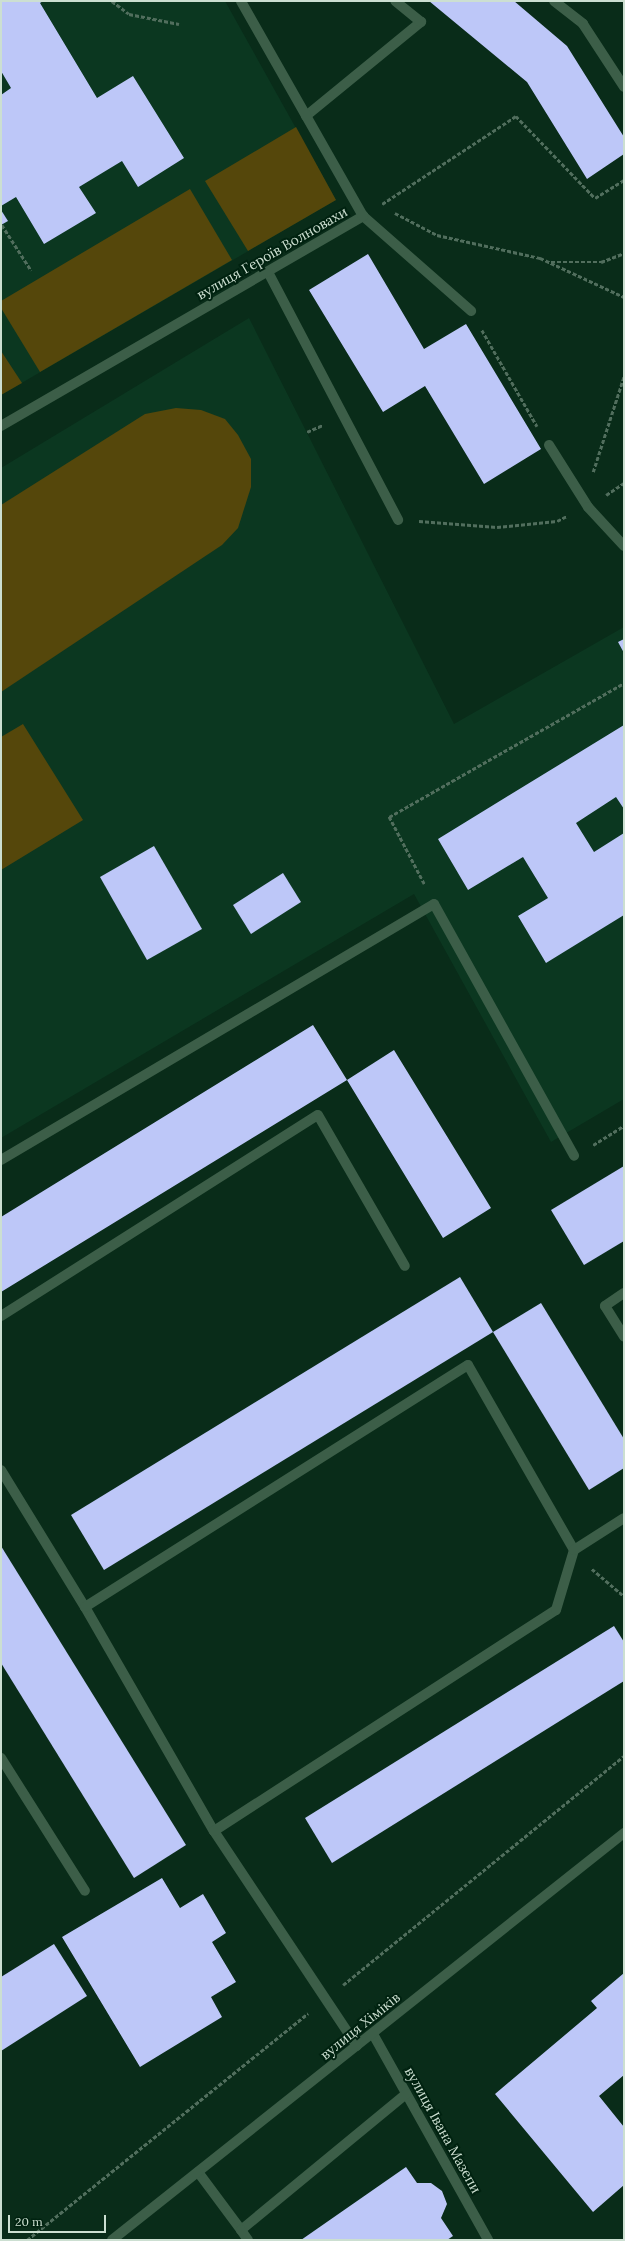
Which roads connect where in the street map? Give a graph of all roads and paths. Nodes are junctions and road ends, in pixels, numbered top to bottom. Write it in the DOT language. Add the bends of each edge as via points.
graph roads {
  1 [pos="112,1"];
  2 [pos="395,1"];
  3 [pos="554,1"];
  4 [pos="245,3"];
  5 [pos="179,24"];
  6 [pos="624,87"];
  7 [pos="306,116"];
  8 [pos="624,180"];
  9 [pos="363,216"];
  10 [pos="2,225"];
  11 [pos="624,253"];
  12 [pos="548,262"];
  13 [pos="31,270"];
  14 [pos="268,272"];
  15 [pos="624,296"];
  16 [pos="471,311"];
  17 [pos="624,376"];
  18 [pos="1,426"];
  19 [pos="549,445"];
  20 [pos="586,503"];
  21 [pos="398,520"];
  22 [pos="624,546"];
  23 [pos="624,683"];
  24 [pos="434,904"];
  25 [pos="624,1126"];
  26 [pos="574,1156"];
  27 [pos="1,1160"];
  28 [pos="405,1266"];
  29 [pos="624,1293"];
  30 [pos="1,1316"];
  31 [pos="624,1337"];
  32 [pos="1,1470"];
  33 [pos="624,1518"];
  34 [pos="574,1550"];
  35 [pos="624,1596"];
  36 [pos="85,1607"];
  37 [pos="1,1760"];
  38 [pos="214,1831"];
  39 [pos="624,1833"];
  40 [pos="85,1891"];
  41 [pos="373,2034"];
  42 [pos="357,2046"];
  43 [pos="406,2094"];
  44 [pos="198,2172"];
  45 [pos="241,2230"];
  46 [pos="112,2240"];
  47 [pos="248,2240"];
  48 [pos="488,2240"];
  1 -- 5 [label="path" via="129,14"];
  2 -- 7 [label="street" via="421,22"];
  3 -- 6 [label="street" via="582,24"];
  4 -- 7 [label="street, вулиця Героїв Волновахи"];
  7 -- 9 [label="street, вулиця Героїв Волновахи"];
  8 -- 12 [label="path" via="595,198 516,116 381,205 437,235"];
  9 -- 14 [label="street, вулиця Героїв Волновахи"];
  9 -- 16 [label="street"];
  10 -- 13 [label="path"];
  11 -- 12 [label="path" via="601,262"];
  12 -- 15 [label="path"];
  14 -- 18 [label="street, вулиця Героїв Волновахи"];
  14 -- 21 [label="street"];
  16 -- 19 [label="path"];
  17 -- 20 [label="path"];
  19 -- 20 [label="street"];
  20 -- 21 [label="path" via="557,521 497,527"];
  20 -- 22 [label="street"];
  23 -- 24 [label="path" via="389,817"];
  24 -- 26 [label="street"];
  24 -- 27 [label="street"];
  25 -- 26 [label="path"];
  28 -- 30 [label="street" via="318,1115"];
  29 -- 31 [label="street" via="605,1306"];
  32 -- 36 [label="street"];
  33 -- 34 [label="street"];
  34 -- 35 [label="path" via="612,1588"];
  34 -- 36 [label="street" via="468,1365"];
  34 -- 38 [label="street" via="556,1610"];
  36 -- 38 [label="street"];
  37 -- 40 [label="street"];
  38 -- 42 [label="street"];
  39 -- 41 [label="street, вулиця Хіміків"];
  41 -- 42 [label="street, вулиця Хіміків"];
  41 -- 43 [label="street, вулиця Івана Мазепи"];
  42 -- 44 [label="street, вулиця Хіміків"];
  43 -- 45 [label="street"];
  43 -- 48 [label="street, вулиця Івана Мазепи"];
  44 -- 45 [label="street"];
  44 -- 46 [label="street, вулиця Хіміків"];
  45 -- 47 [label="street"];
}
